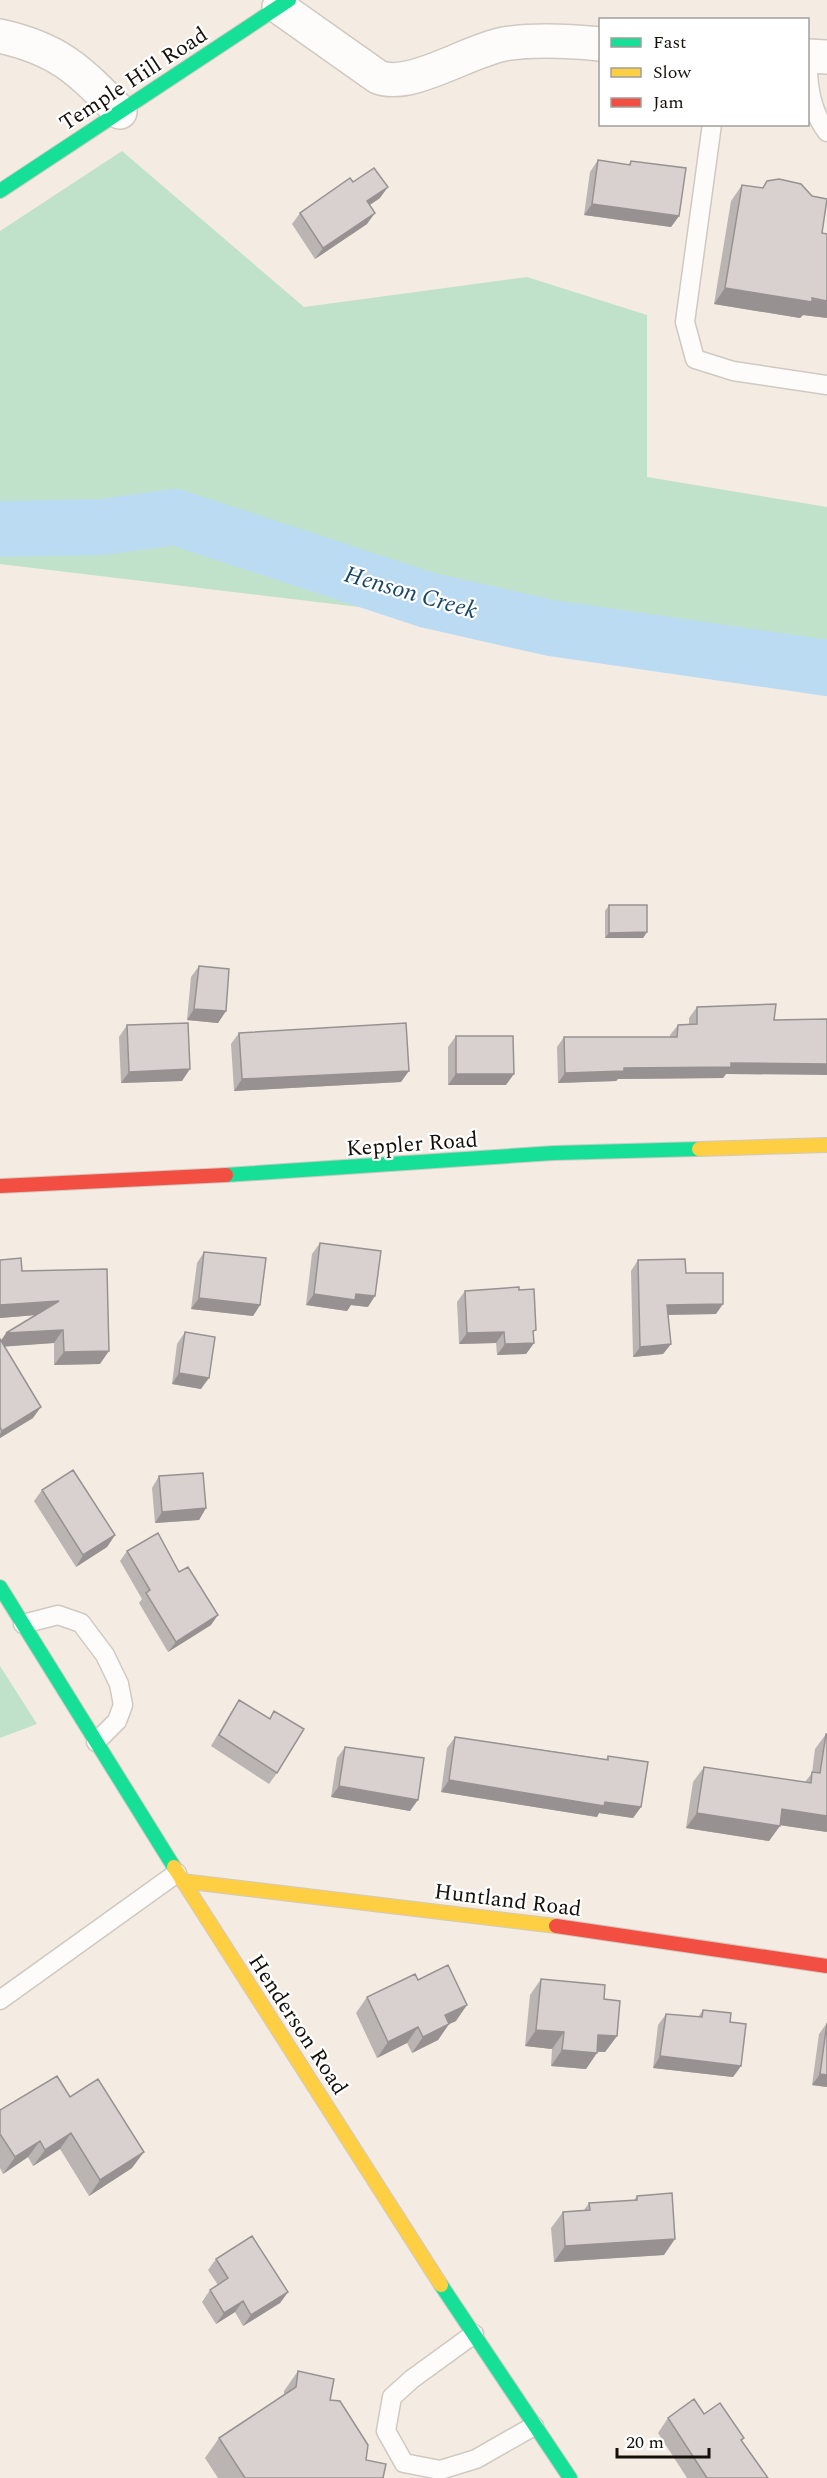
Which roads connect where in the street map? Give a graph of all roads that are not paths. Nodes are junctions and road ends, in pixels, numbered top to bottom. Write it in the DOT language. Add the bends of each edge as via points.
graph roads {
  1 [pos="284,3"];
  2 [pos="0,36"];
  3 [pos="599,44"];
  4 [pos="809,56"];
  5 [pos="827,57"];
  6 [pos="809,95"];
  7 [pos="120,112"];
  8 [pos="712,126"];
  9 [pos="827,132"];
  10 [pos="0,191"];
  11 [pos="827,385"];
  12 [pos="827,1145"];
  13 [pos="0,1186"];
  14 [pos="0,1587"];
  15 [pos="23,1624"];
  16 [pos="96,1742"];
  17 [pos="180,1877"];
  18 [pos="827,1966"];
  19 [pos="0,2000"];
  20 [pos="474,2334"];
  21 [pos="534,2426"];
  22 [pos="570,2478"];
  1 -- 3 [label="street" via="378,77 390,81 411,79 503,45"];
  1 -- 7 [label="street, Temple Hill Road"];
  2 -- 7 [label="street" via="23,41 70,63"];
  4 -- 5 [label="street"];
  6 -- 9 [label="lane"];
  7 -- 10 [label="street, Temple Hill Road"];
  8 -- 11 [label="lane" via="685,322 695,359 733,371"];
  12 -- 13 [label="street, Keppler Road" via="554,1153 268,1174"];
  14 -- 15 [label="street, Henderson Road"];
  15 -- 16 [label="street, Henderson Road"];
  15 -- 16 [label="lane" via="58,1615 81,1623 105,1655 119,1684 123,1705 117,1720"];
  16 -- 17 [label="street, Henderson Road"];
  17 -- 18 [label="street, Huntland Road" via="595,1931"];
  17 -- 19 [label="lane"];
  17 -- 20 [label="street, Henderson Road"];
  20 -- 21 [label="street, Henderson Road"];
  20 -- 21 [label="lane" via="392,2397 386,2431 404,2463 440,2470 476,2459"];
  21 -- 22 [label="street, Henderson Road"];
}
